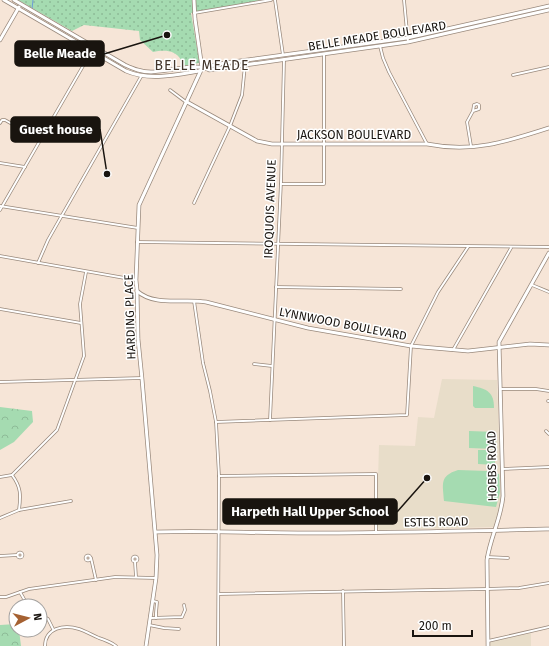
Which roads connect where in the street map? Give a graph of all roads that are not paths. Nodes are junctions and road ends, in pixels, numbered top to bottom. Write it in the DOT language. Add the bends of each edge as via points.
graph roads {
  1 [pos="4,0"];
  2 [pos="14,0"];
  3 [pos="194,0"];
  4 [pos="271,0"];
  5 [pos="275,0"];
  6 [pos="404,0"];
  7 [pos="21,4"];
  8 [pos="549,6"];
  9 [pos="18,8"];
  10 [pos="549,10"];
  11 [pos="194,13"];
  12 [pos="466,25"];
  13 [pos="452,28"];
  14 [pos="466,30"];
  15 [pos="453,32"];
  16 [pos="407,38"];
  17 [pos="0,40"];
  18 [pos="379,42"];
  19 [pos="408,42"];
  20 [pos="94,47"];
  21 [pos="380,47"];
  22 [pos="323,50"];
  23 [pos="91,51"];
  24 [pos="283,55"];
  25 [pos="324,55"];
  26 [pos="284,60"];
  27 [pos="245,61"];
  28 [pos="245,65"];
  29 [pos="549,67"];
  30 [pos="202,68"];
  31 [pos="207,68"];
  32 [pos="142,72"];
  33 [pos="513,75"];
  34 [pos="142,76"];
  35 [pos="170,90"];
  36 [pos="187,102"];
  37 [pos="473,111"];
  38 [pos="0,123"];
  39 [pos="230,126"];
  40 [pos="549,128"];
  41 [pos="40,140"];
  42 [pos="282,144"];
  43 [pos="324,144"];
  44 [pos="427,144"];
  45 [pos="472,148"];
  46 [pos="0,162"];
  47 [pos="25,167"];
  48 [pos="281,184"];
  49 [pos="194,203"];
  50 [pos="1,207"];
  51 [pos="0,210"];
  52 [pos="61,217"];
  53 [pos="138,228"];
  54 [pos="137,242"];
  55 [pos="278,243"];
  56 [pos="468,247"];
  57 [pos="549,247"];
  58 [pos="511,248"];
  59 [pos="549,253"];
  60 [pos="0,256"];
  61 [pos="38,263"];
  62 [pos="86,272"];
  63 [pos="136,280"];
  64 [pos="532,284"];
  65 [pos="276,287"];
  66 [pos="401,289"];
  67 [pos="137,290"];
  68 [pos="549,292"];
  69 [pos="193,300"];
  70 [pos="0,309"];
  71 [pos="275,320"];
  72 [pos="81,323"];
  73 [pos="549,345"];
  74 [pos="411,346"];
  75 [pos="498,348"];
  76 [pos="452,351"];
  77 [pos="254,364"];
  78 [pos="272,366"];
  79 [pos="142,378"];
  80 [pos="76,379"];
  81 [pos="0,382"];
  82 [pos="500,389"];
  83 [pos="549,391"];
  84 [pos="270,420"];
  85 [pos="216,422"];
  86 [pos="546,431"];
  87 [pos="549,434"];
  88 [pos="549,467"];
  89 [pos="502,469"];
  90 [pos="12,474"];
  91 [pos="219,476"];
  92 [pos="0,477"];
  93 [pos="71,501"];
  94 [pos="19,510"];
  95 [pos="0,518"];
  96 [pos="549,529"];
  97 [pos="496,530"];
  98 [pos="156,532"];
  99 [pos="218,532"];
  100 [pos="376,532"];
  101 [pos="17,555"];
  102 [pos="0,556"];
  103 [pos="487,557"];
  104 [pos="91,558"];
  105 [pos="508,558"];
  106 [pos="135,562"];
  107 [pos="136,577"];
  108 [pos="156,578"];
  109 [pos="96,580"];
  110 [pos="549,583"];
  111 [pos="487,589"];
  112 [pos="20,592"];
  113 [pos="343,592"];
  114 [pos="219,594"];
  115 [pos="0,596"];
  116 [pos="23,598"];
  117 [pos="153,601"];
  118 [pos="184,605"];
  119 [pos="151,618"];
  120 [pos="156,618"];
  121 [pos="48,620"];
  122 [pos="149,625"];
  123 [pos="549,627"];
  124 [pos="53,629"];
  125 [pos="179,629"];
  126 [pos="488,641"];
  127 [pos="45,646"];
  128 [pos="116,646"];
  129 [pos="146,646"];
  130 [pos="218,646"];
  131 [pos="344,646"];
  132 [pos="488,646"];
  1 -- 9 [label="main road, BELLE MEADE BOULEVARD"];
  2 -- 7 [label="main road, BELLE MEADE BOULEVARD"];
  3 -- 11 [label="main road"];
  4 -- 11 [label="street"];
  5 -- 24 [label="street, IROQUOIS AVENUE"];
  6 -- 16 [label="street"];
  7 -- 9 [label="main road"];
  7 -- 20 [label="main road, BELLE MEADE BOULEVARD"];
  8 -- 12 [label="main road, BELLE MEADE BOULEVARD"];
  9 -- 17 [label="main road"];
  9 -- 23 [label="main road, BELLE MEADE BOULEVARD"];
  10 -- 14 [label="main road, BELLE MEADE BOULEVARD"];
  11 -- 30 [label="main road"];
  12 -- 13 [label="main road, BELLE MEADE BOULEVARD"];
  12 -- 14 [label="main road"];
  13 -- 15 [label="main road"];
  13 -- 16 [label="main road, BELLE MEADE BOULEVARD"];
  14 -- 15 [label="main road, BELLE MEADE BOULEVARD"];
  15 -- 19 [label="main road, BELLE MEADE BOULEVARD"];
  16 -- 18 [label="main road, BELLE MEADE BOULEVARD"];
  16 -- 19 [label="street"];
  18 -- 21 [label="street"];
  18 -- 22 [label="main road, BELLE MEADE BOULEVARD"];
  19 -- 21 [label="main road, BELLE MEADE BOULEVARD"];
  20 -- 23 [label="street"];
  20 -- 32 [label="main road, BELLE MEADE BOULEVARD"];
  21 -- 25 [label="main road, BELLE MEADE BOULEVARD"];
  21 -- 44 [label="street" via="386,66"];
  22 -- 24 [label="main road, BELLE MEADE BOULEVARD"];
  22 -- 25 [label="main road"];
  23 -- 34 [label="main road, BELLE MEADE BOULEVARD" via="126,71"];
  23 -- 41 [label="street"];
  24 -- 26 [label="street, IROQUOIS AVENUE"];
  24 -- 27 [label="main road, BELLE MEADE BOULEVARD"];
  25 -- 26 [label="main road, BELLE MEADE BOULEVARD"];
  25 -- 43 [label="street"];
  26 -- 28 [label="main road, BELLE MEADE BOULEVARD"];
  26 -- 42 [label="street, IROQUOIS AVENUE"];
  27 -- 28 [label="street"];
  27 -- 31 [label="main road, BELLE MEADE BOULEVARD"];
  28 -- 31 [label="main road, BELLE MEADE BOULEVARD" via="209,70"];
  28 -- 39 [label="street" via="242,95"];
  29 -- 33 [label="street"];
  30 -- 31 [label="main road, BELLE MEADE BOULEVARD"];
  30 -- 32 [label="main road, BELLE MEADE BOULEVARD"];
  30 -- 34 [label="main road, BELLE MEADE BOULEVARD" via="199,71"];
  30 -- 36 [label="main road, HARDING PLACE"];
  32 -- 34 [label="street"];
  34 -- 52 [label="street"];
  35 -- 36 [label="street, JACKSON BOULEVARD"];
  36 -- 39 [label="main road, JACKSON BOULEVARD"];
  36 -- 53 [label="main road, HARDING PLACE" via="139,205"];
  37 -- 45 [label="street" via="467,122"];
  38 -- 41 [label="street" via="5,120"];
  39 -- 42 [label="main road, JACKSON BOULEVARD" via="257,141"];
  39 -- 49 [label="street"];
  40 -- 45 [label="main road, JACKSON BOULEVARD"];
  41 -- 47 [label="street"];
  42 -- 43 [label="main road, JACKSON BOULEVARD"];
  42 -- 48 [label="street, IROQUOIS AVENUE"];
  43 -- 44 [label="main road, JACKSON BOULEVARD"];
  43 -- 48 [label="street" via="324,184"];
  44 -- 45 [label="main road, JACKSON BOULEVARD"];
  46 -- 47 [label="street"];
  47 -- 50 [label="street"];
  48 -- 55 [label="street, IROQUOIS AVENUE"];
  50 -- 51 [label="street"];
  50 -- 52 [label="street"];
  52 -- 53 [label="street"];
  52 -- 61 [label="street"];
  53 -- 54 [label="main road, HARDING PLACE"];
  54 -- 55 [label="street"];
  54 -- 63 [label="main road, HARDING PLACE"];
  55 -- 56 [label="street"];
  55 -- 65 [label="street, IROQUOIS AVENUE"];
  56 -- 58 [label="street"];
  56 -- 74 [label="street" via="438,292"];
  57 -- 58 [label="street"];
  58 -- 76 [label="street"];
  59 -- 64 [label="main road"];
  60 -- 61 [label="street"];
  61 -- 62 [label="street"];
  62 -- 63 [label="street"];
  62 -- 72 [label="street" via="80,304"];
  63 -- 67 [label="main road, HARDING PLACE"];
  64 -- 68 [label="street"];
  64 -- 75 [label="main road"];
  65 -- 66 [label="street"];
  65 -- 71 [label="street, IROQUOIS AVENUE"];
  67 -- 69 [label="main road, LYNNWOOD BOULEVARD" via="153,300"];
  67 -- 79 [label="main road, HARDING PLACE"];
  69 -- 71 [label="main road, LYNNWOOD BOULEVARD"];
  69 -- 85 [label="street"];
  70 -- 72 [label="street"];
  71 -- 74 [label="main road, LYNNWOOD BOULEVARD"];
  71 -- 78 [label="street, IROQUOIS AVENUE"];
  72 -- 80 [label="street" via="84,356"];
  73 -- 75 [label="main road, LYNNWOOD BOULEVARD" via="530,344"];
  74 -- 76 [label="main road, LYNNWOOD BOULEVARD"];
  74 -- 84 [label="street" via="407,415"];
  75 -- 76 [label="main road, LYNNWOOD BOULEVARD"];
  75 -- 82 [label="main road, HOBBS ROAD"];
  77 -- 78 [label="street"];
  78 -- 84 [label="street, IROQUOIS AVENUE"];
  79 -- 80 [label="street"];
  79 -- 98 [label="main road, HARDING PLACE"];
  80 -- 81 [label="street"];
  80 -- 90 [label="street" via="57,430"];
  82 -- 83 [label="street"];
  82 -- 89 [label="main road, HOBBS ROAD"];
  84 -- 85 [label="street"];
  85 -- 91 [label="street"];
  86 -- 87 [label="street"];
  88 -- 89 [label="street"];
  89 -- 97 [label="main road, HOBBS ROAD" via="503,505"];
  90 -- 92 [label="street"];
  90 -- 94 [label="street" via="18,483 21,498"];
  91 -- 99 [label="street"];
  91 -- 100 [label="street" via="376,474"];
  93 -- 94 [label="street"];
  94 -- 95 [label="street"];
  96 -- 97 [label="main road, ESTES ROAD"];
  97 -- 100 [label="main road, ESTES ROAD"];
  97 -- 103 [label="main road, HOBBS ROAD"];
  98 -- 99 [label="main road, ESTES ROAD"];
  98 -- 108 [label="main road, HARDING PLACE"];
  99 -- 100 [label="main road, ESTES ROAD"];
  99 -- 114 [label="street"];
  101 -- 102 [label="street"];
  103 -- 105 [label="street"];
  103 -- 111 [label="main road, HOBBS ROAD"];
  104 -- 109 [label="street"];
  106 -- 107 [label="street"];
  107 -- 108 [label="street"];
  107 -- 109 [label="street"];
  108 -- 117 [label="main road, HARDING PLACE"];
  109 -- 112 [label="street"];
  110 -- 111 [label="street"];
  111 -- 113 [label="street"];
  111 -- 126 [label="main road, HOBBS ROAD"];
  112 -- 115 [label="street" via="6,597"];
  112 -- 116 [label="street"];
  113 -- 114 [label="street"];
  113 -- 131 [label="street"];
  114 -- 130 [label="street"];
  117 -- 119 [label="main road, HARDING PLACE"];
  117 -- 120 [label="street" via="158,602"];
  118 -- 120 [label="street" via="182,617"];
  119 -- 120 [label="street"];
  119 -- 122 [label="main road, HARDING PLACE"];
  121 -- 124 [label="street"];
  122 -- 125 [label="street"];
  122 -- 129 [label="main road, HARDING PLACE"];
  123 -- 126 [label="street"];
  124 -- 127 [label="street"];
  124 -- 128 [label="street" via="77,628"];
  126 -- 132 [label="main road, HOBBS ROAD"];
}
